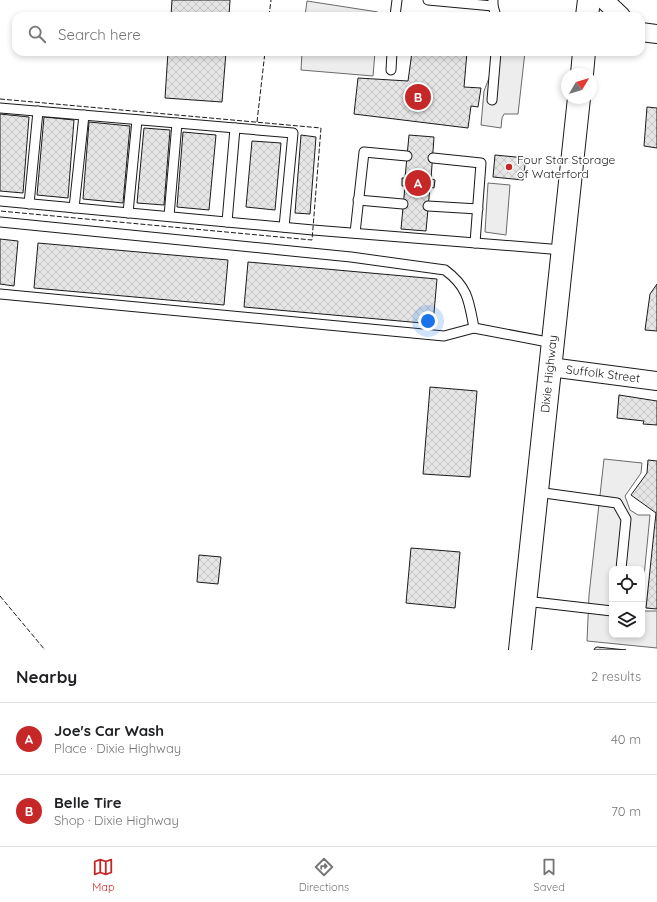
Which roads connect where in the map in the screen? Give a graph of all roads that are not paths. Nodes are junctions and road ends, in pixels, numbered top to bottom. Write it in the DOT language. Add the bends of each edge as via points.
graph roads {
  1 [pos="397,0"];
  2 [pos="428,0"];
  3 [pos="589,0"];
  4 [pos="604,0"];
  5 [pos="493,3"];
  6 [pos="396,12"];
  7 [pos="588,12"];
  8 [pos="617,12"];
  9 [pos="645,32"];
  10 [pos="657,34"];
  11 [pos="392,56"];
  12 [pos="496,56"];
  13 [pos="584,56"];
  14 [pos="583,68"];
  15 [pos="391,70"];
  16 [pos="492,100"];
  17 [pos="578,104"];
  18 [pos="0,108"];
  19 [pos="38,111"];
  20 [pos="84,115"];
  21 [pos="137,120"];
  22 [pos="177,123"];
  23 [pos="235,128"];
  24 [pos="407,156"];
  25 [pos="433,158"];
  26 [pos="358,200"];
  27 [pos="0,201"];
  28 [pos="29,204"];
  29 [pos="403,204"];
  30 [pos="428,206"];
  31 [pos="74,208"];
  32 [pos="478,209"];
  33 [pos="128,213"];
  34 [pos="169,216"];
  35 [pos="0,222"];
  36 [pos="226,222"];
  37 [pos="284,227"];
  38 [pos="355,233"];
  39 [pos="475,243"];
  40 [pos="563,250"];
  41 [pos="0,294"];
  42 [pos="474,328"];
  43 [pos="553,343"];
  44 [pos="550,367"];
  45 [pos="657,381"];
  46 [pos="537,492"];
  47 [pos="620,566"];
  48 [pos="526,600"];
  49 [pos="609,610"];
  50 [pos="520,650"];
  1 -- 6 [label="lane"];
  2 -- 5 [label="lane"];
  3 -- 7 [label="main road"];
  4 -- 8 [label="street"];
  9 -- 10 [label="street"];
  11 -- 15 [label="lane"];
  12 -- 16 [label="lane"];
  13 -- 14 [label="main road"];
  17 -- 40 [label="main road, Dixie Highway"];
  18 -- 19 [label="lane"];
  19 -- 20 [label="lane"];
  19 -- 28 [label="lane"];
  20 -- 21 [label="lane"];
  20 -- 31 [label="lane"];
  21 -- 22 [label="lane"];
  21 -- 33 [label="lane"];
  22 -- 23 [label="lane"];
  22 -- 34 [label="lane"];
  23 -- 36 [label="lane"];
  23 -- 37 [label="lane" via="293,133"];
  24 -- 26 [label="lane" via="364,152"];
  25 -- 32 [label="lane" via="481,163"];
  26 -- 29 [label="lane"];
  26 -- 38 [label="lane"];
  27 -- 28 [label="lane"];
  28 -- 31 [label="lane"];
  30 -- 32 [label="lane"];
  31 -- 33 [label="lane"];
  32 -- 39 [label="lane"];
  33 -- 34 [label="lane"];
  34 -- 36 [label="lane"];
  35 -- 42 [label="lane" via="351,256 445,270 457,278 468,299"];
  36 -- 37 [label="lane"];
  37 -- 38 [label="lane"];
  38 -- 39 [label="lane"];
  39 -- 40 [label="lane"];
  40 -- 43 [label="main road, Dixie Highway"];
  41 -- 42 [label="lane" via="444,336"];
  42 -- 43 [label="lane"];
  43 -- 44 [label="main road, Dixie Highway"];
  44 -- 45 [label="street, Suffolk Street"];
  44 -- 46 [label="main road, Dixie Highway"];
  46 -- 47 [label="lane" via="617,503 626,519"];
  46 -- 48 [label="main road, Dixie Highway"];
  48 -- 49 [label="lane"];
  48 -- 50 [label="main road, Dixie Highway"];
}
